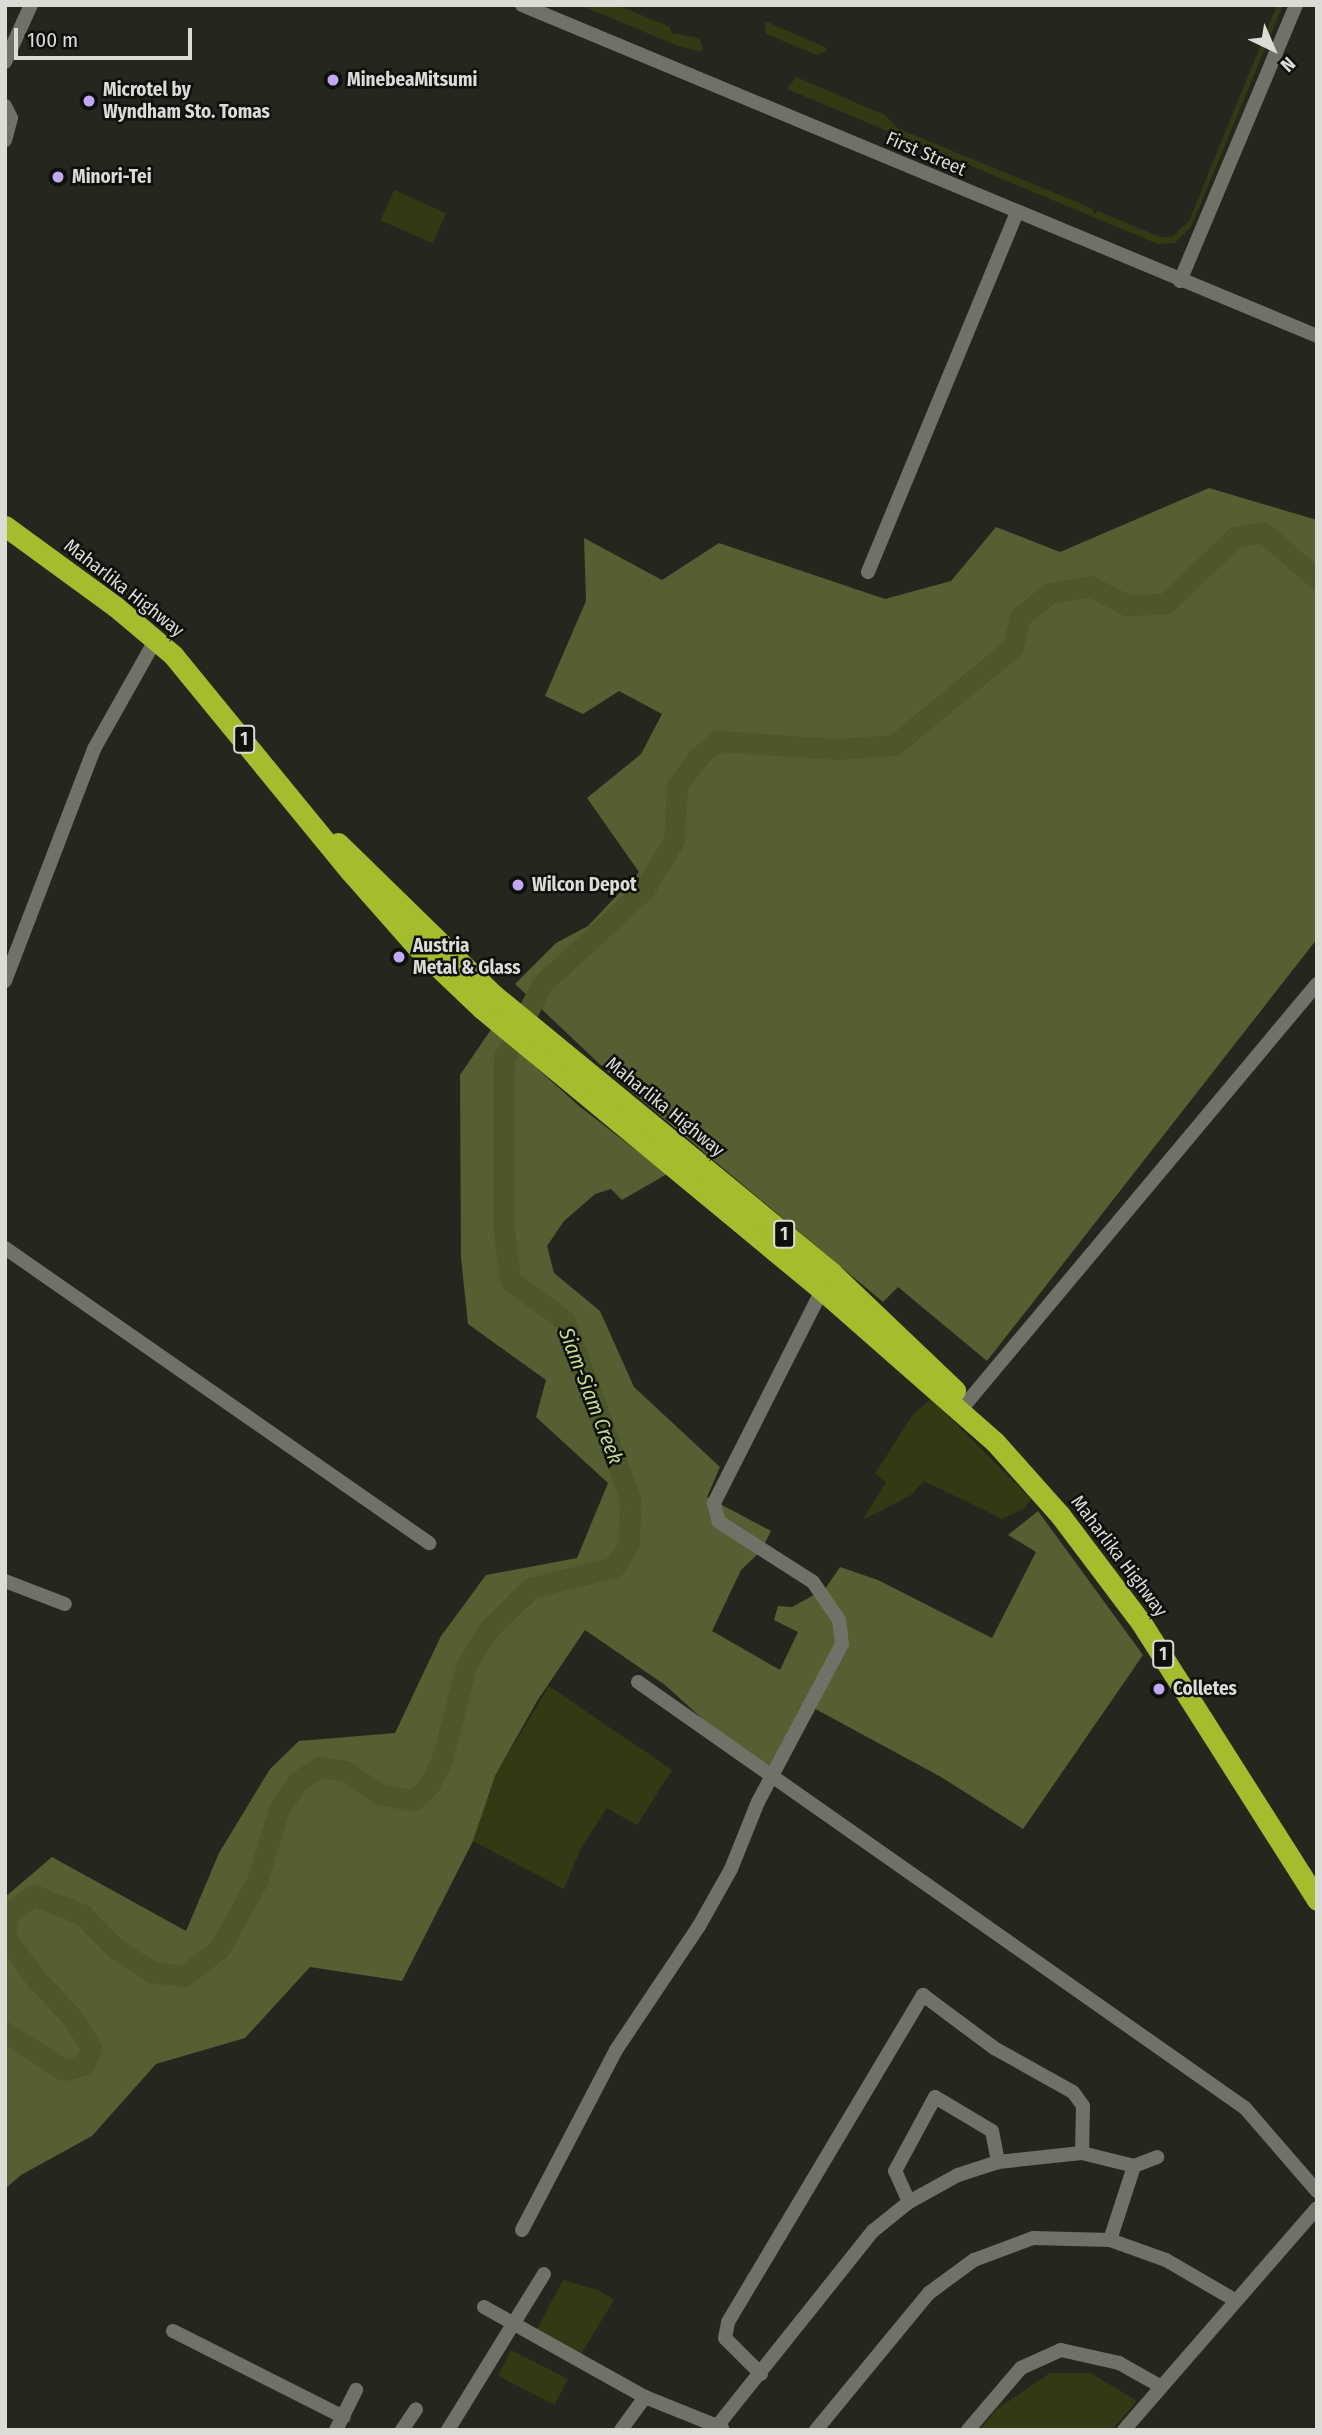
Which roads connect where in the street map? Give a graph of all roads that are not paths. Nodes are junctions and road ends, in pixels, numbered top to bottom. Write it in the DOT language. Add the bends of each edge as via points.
graph roads {
  1 [pos="30,5"];
  2 [pos="522,5"];
  3 [pos="1296,5"];
  4 [pos="5,62"];
  5 [pos="5,106"];
  6 [pos="5,140"];
  7 [pos="1017,213"];
  8 [pos="1181,281"];
  9 [pos="1317,336"];
  10 [pos="5,526"];
  11 [pos="868,572"];
  12 [pos="156,639"];
  13 [pos="5,981"];
  14 [pos="1317,984"];
  15 [pos="562,1063"];
  16 [pos="5,1248"];
  17 [pos="822,1290"];
  18 [pos="963,1408"];
  19 [pos="429,1543"];
  20 [pos="5,1581"];
  21 [pos="65,1604"];
  22 [pos="639,1682"];
  23 [pos="773,1779"];
  24 [pos="1317,1900"];
  25 [pos="1082,2153"];
  26 [pos="1157,2157"];
  27 [pos="998,2162"];
  28 [pos="1134,2166"];
  29 [pos="1317,2191"];
  30 [pos="909,2202"];
  31 [pos="1317,2208"];
  32 [pos="522,2230"];
  33 [pos="1110,2240"];
  34 [pos="544,2274"];
  35 [pos="1233,2299"];
  36 [pos="484,2307"];
  37 [pos="512,2323"];
  38 [pos="173,2331"];
  39 [pos="761,2374"];
  40 [pos="1160,2386"];
  41 [pos="356,2390"];
  42 [pos="645,2397"];
  43 [pos="416,2409"];
  44 [pos="340,2423"];
  45 [pos="718,2428"];
  46 [pos="402,2430"];
  47 [pos="448,2430"];
  48 [pos="621,2430"];
  49 [pos="816,2430"];
  50 [pos="968,2430"];
  51 [pos="1124,2430"];
  1 -- 4 [label="street"];
  2 -- 7 [label="street, First Street"];
  3 -- 8 [label="street"];
  5 -- 6 [label="street" via="11,118"];
  7 -- 8 [label="street, First Street"];
  7 -- 11 [label="street"];
  8 -- 9 [label="street, First Street"];
  10 -- 12 [label="highway, Maharlika Highway / 1"];
  12 -- 13 [label="street" via="94,749"];
  12 -- 15 [label="highway, Maharlika Highway / 1" via="418,948"];
  14 -- 18 [label="street"];
  15 -- 17 [label="highway, Maharlika Highway / 1"];
  15 -- 18 [label="highway, Maharlika Highway / 1" via="832,1273"];
  16 -- 19 [label="street"];
  17 -- 18 [label="highway, Maharlika Highway / 1"];
  17 -- 23 [label="street" via="714,1503 719,1522 813,1582 839,1620 842,1644"];
  18 -- 24 [label="highway, Maharlika Highway / 1" via="1060,1515 1142,1623"];
  20 -- 21 [label="street"];
  22 -- 23 [label="street"];
  23 -- 29 [label="street" via="1245,2108"];
  23 -- 32 [label="street" via="699,1926 616,2050"];
  25 -- 27 [label="street"];
  25 -- 28 [label="street"];
  25 -- 39 [label="street" via="1083,2106 1073,2092 994,2048 923,1995 728,2322 725,2338"];
  26 -- 28 [label="street"];
  27 -- 30 [label="street" via="958,2175"];
  27 -- 30 [label="street" via="992,2131 934,2097 895,2171"];
  28 -- 33 [label="street"];
  30 -- 39 [label="street" via="873,2231"];
  31 -- 35 [label="street"];
  33 -- 35 [label="street" via="1166,2260"];
  33 -- 49 [label="street" via="1033,2238 974,2260 929,2293"];
  34 -- 37 [label="street"];
  35 -- 40 [label="street"];
  36 -- 37 [label="street"];
  37 -- 42 [label="street"];
  37 -- 47 [label="street"];
  38 -- 44 [label="street"];
  39 -- 45 [label="street"];
  40 -- 50 [label="street" via="1119,2363 1061,2350 1021,2368"];
  40 -- 51 [label="street"];
  41 -- 44 [label="street"];
  42 -- 45 [label="street"];
  42 -- 48 [label="street"];
  43 -- 46 [label="street"];
}
